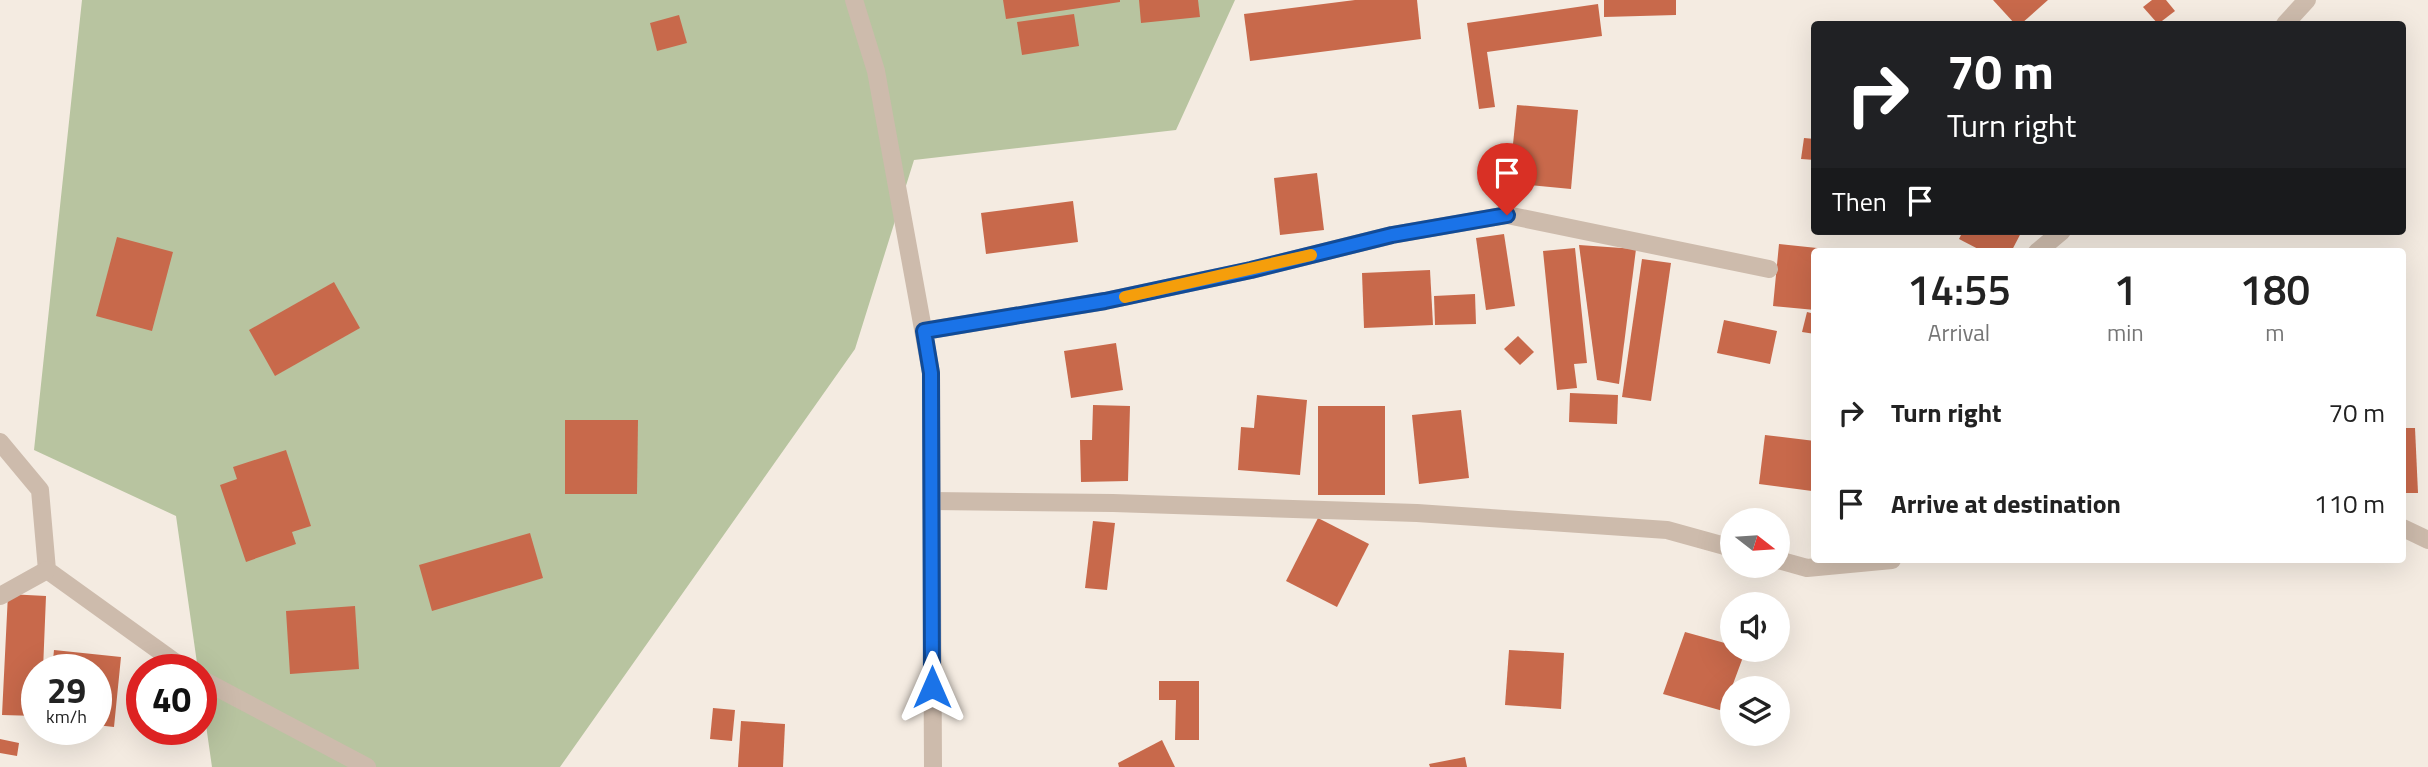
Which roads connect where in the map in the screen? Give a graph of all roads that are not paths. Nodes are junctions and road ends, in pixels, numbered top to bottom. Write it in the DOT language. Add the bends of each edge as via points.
graph roads {
  1 [pos="854,0"];
  2 [pos="2307,0"];
  3 [pos="2288,21"];
  4 [pos="2057,235"];
  5 [pos="2042,248"];
  6 [pos="1769,269"];
  7 [pos="924,331"];
  8 [pos="0,442"];
  9 [pos="932,501"];
  10 [pos="2406,529"];
  11 [pos="2428,540"];
  12 [pos="1720,545"];
  13 [pos="1790,563"];
  14 [pos="1843,563"];
  15 [pos="47,570"];
  16 [pos="0,596"];
  17 [pos="164,654"];
  18 [pos="217,688"];
  19 [pos="368,767"];
  20 [pos="933,767"];
  1 -- 7 [label="street" via="876,71"];
  2 -- 3 [label="street"];
  4 -- 5 [label="street"];
  6 -- 7 [label="street" via="1507,215 1392,235 1105,301"];
  7 -- 9 [label="street" via="931,373"];
  8 -- 15 [label="street" via="40,490"];
  9 -- 12 [label="street" via="1417,513 1667,530"];
  9 -- 20 [label="street"];
  10 -- 11 [label="street"];
  13 -- 14 [label="street" via="1807,568"];
  15 -- 16 [label="street"];
  15 -- 17 [label="street"];
  18 -- 19 [label="street"];
}
